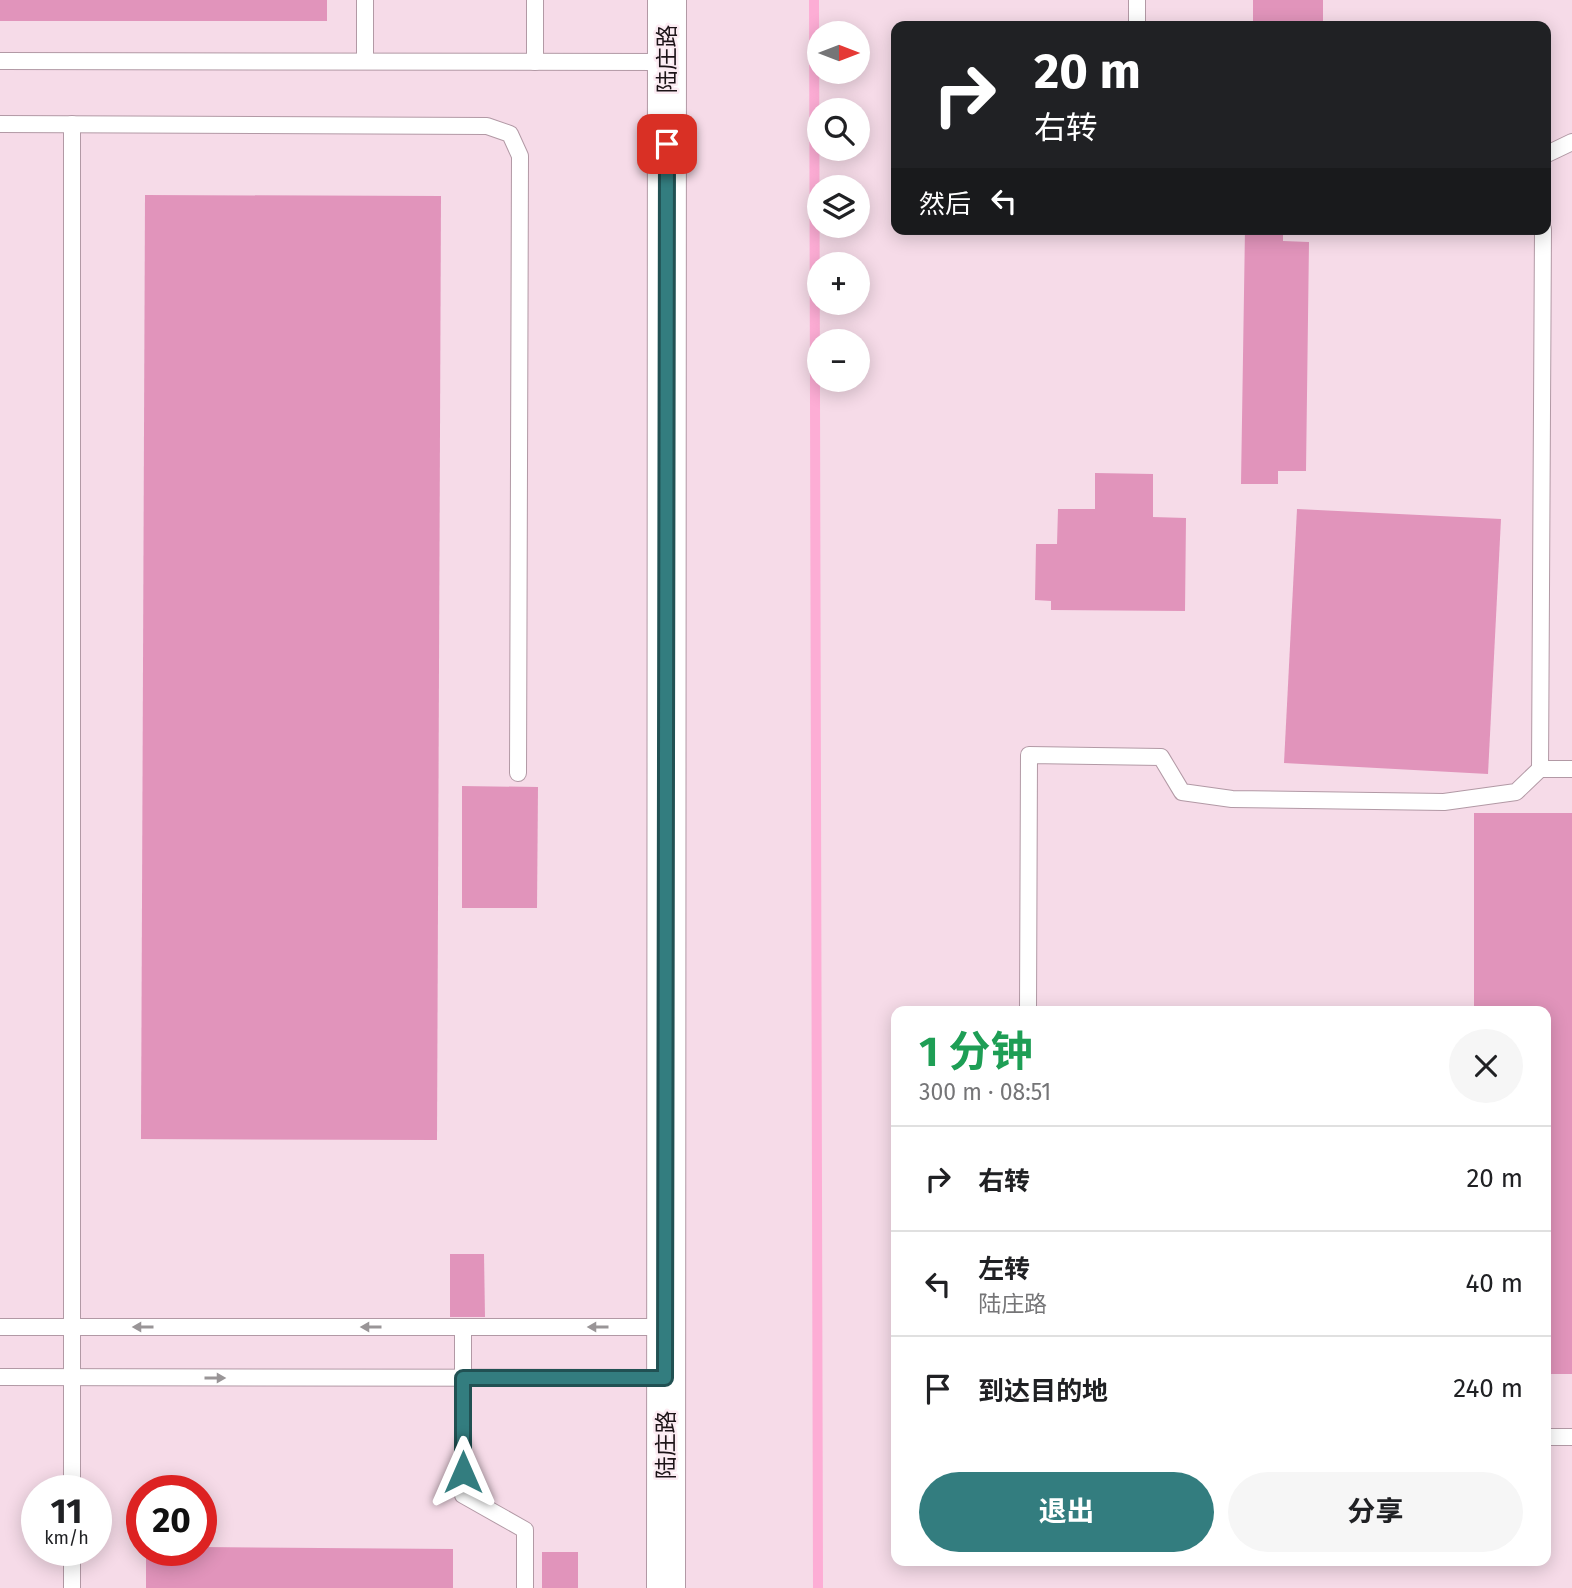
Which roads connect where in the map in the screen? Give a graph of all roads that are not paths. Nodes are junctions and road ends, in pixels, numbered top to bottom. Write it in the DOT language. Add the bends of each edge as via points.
graph roads {
  1 [pos="365,0"];
  2 [pos="535,0"];
  3 [pos="667,0"];
  4 [pos="1137,0"];
  5 [pos="1137,21"];
  6 [pos="0,61"];
  7 [pos="365,61"];
  8 [pos="535,62"];
  9 [pos="667,62"];
  10 [pos="0,124"];
  11 [pos="72,124"];
  12 [pos="1572,142"];
  13 [pos="1551,152"];
  14 [pos="1543,235"];
  15 [pos="1540,769"];
  16 [pos="1572,769"];
  17 [pos="518,773"];
  18 [pos="1028,1006"];
  19 [pos="0,1327"];
  20 [pos="71,1327"];
  21 [pos="463,1327"];
  22 [pos="667,1327"];
  23 [pos="0,1377"];
  24 [pos="71,1377"];
  25 [pos="463,1378"];
  26 [pos="665,1378"];
  27 [pos="1551,1437"];
  28 [pos="1572,1437"];
  29 [pos="72,1475"];
  30 [pos="72,1566"];
  31 [pos="72,1588"];
  32 [pos="524,1588"];
  33 [pos="666,1588"];
  1 -- 7 [label="lane"];
  2 -- 8 [label="lane"];
  3 -- 9 [label="street, 陆庄路"];
  4 -- 5 [label="lane"];
  6 -- 7 [label="lane"];
  7 -- 8 [label="lane"];
  8 -- 9 [label="lane"];
  9 -- 22 [label="street, 陆庄路"];
  10 -- 11 [label="lane"];
  11 -- 17 [label="lane" via="487,126 510,134 520,156"];
  11 -- 20 [label="lane"];
  12 -- 13 [label="lane"];
  14 -- 15 [label="lane"];
  15 -- 16 [label="lane"];
  15 -- 18 [label="lane" via="1517,792 1444,802 1232,799 1182,792 1161,757 1029,755"];
  19 -- 20 [label="lane"];
  21 -- 20 [label="lane, one-way"];
  20 -- 24 [label="lane"];
  22 -- 21 [label="lane, one-way"];
  21 -- 25 [label="lane"];
  22 -- 26 [label="street, 陆庄路"];
  23 -- 24 [label="lane"];
  24 -- 25 [label="lane, one-way"];
  24 -- 29 [label="lane"];
  25 -- 26 [label="lane"];
  25 -- 32 [label="lane" via="463,1495 524,1530"];
  26 -- 33 [label="street, 陆庄路"];
  27 -- 28 [label="lane"];
  30 -- 31 [label="lane"];
}
